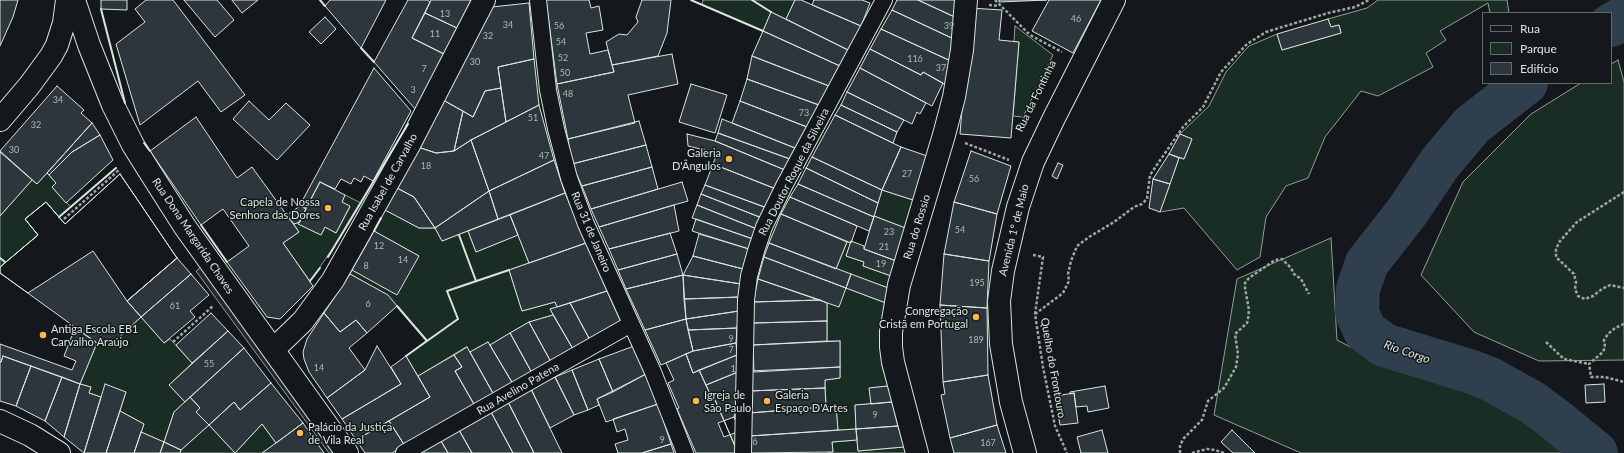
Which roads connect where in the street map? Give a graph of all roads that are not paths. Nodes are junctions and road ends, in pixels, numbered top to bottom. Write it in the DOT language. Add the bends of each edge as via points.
graph roads {
  1 [pos="484,0"];
  2 [pos="538,0"];
  3 [pos="884,0"];
  4 [pos="966,0"];
  5 [pos="1114,0"];
  6 [pos="75,2"];
  7 [pos="0,120"];
  8 [pos="631,324"];
  9 [pos="273,350"];
  10 [pos="0,421"];
  11 [pos="59,453"];
  12 [pos="347,453"];
  13 [pos="404,453"];
  14 [pos="685,453"];
  15 [pos="743,453"];
  16 [pos="917,453"];
  17 [pos="1025,453"];
  1 -- 9 [label="street, Rua Isabel de Carvalho" via="406,151 332,280 304,321"];
  2 -- 8 [label="street, Rua 31 de Janeiro" via="547,84 564,162 580,210"];
  3 -- 15 [label="street, Rua Doutor Roque da Silveira" via="784,186 764,227 756,251 746,300"];
  4 -- 16 [label="street, Rua do Rossio" via="960,67 954,97 899,285 891,332 892,362"];
  5 -- 17 [label="street, Avenida 1º de Maio" via="1033,162 1018,207 1004,265 1000,301 1001,344 1011,402"];
  6 -- 7 [label="street" via="51,56"];
  6 -- 9 [label="street, Rua Dona Margarida Chaves" via="89,45 133,145 185,227"];
  8 -- 13 [label="street, Rua Avelino Patena"];
  8 -- 14 [label="street, Rua 31 de Janeiro"];
  9 -- 12 [label="street, Rua Dona Margarida Chaves"];
  10 -- 11 [label="street"];
}
